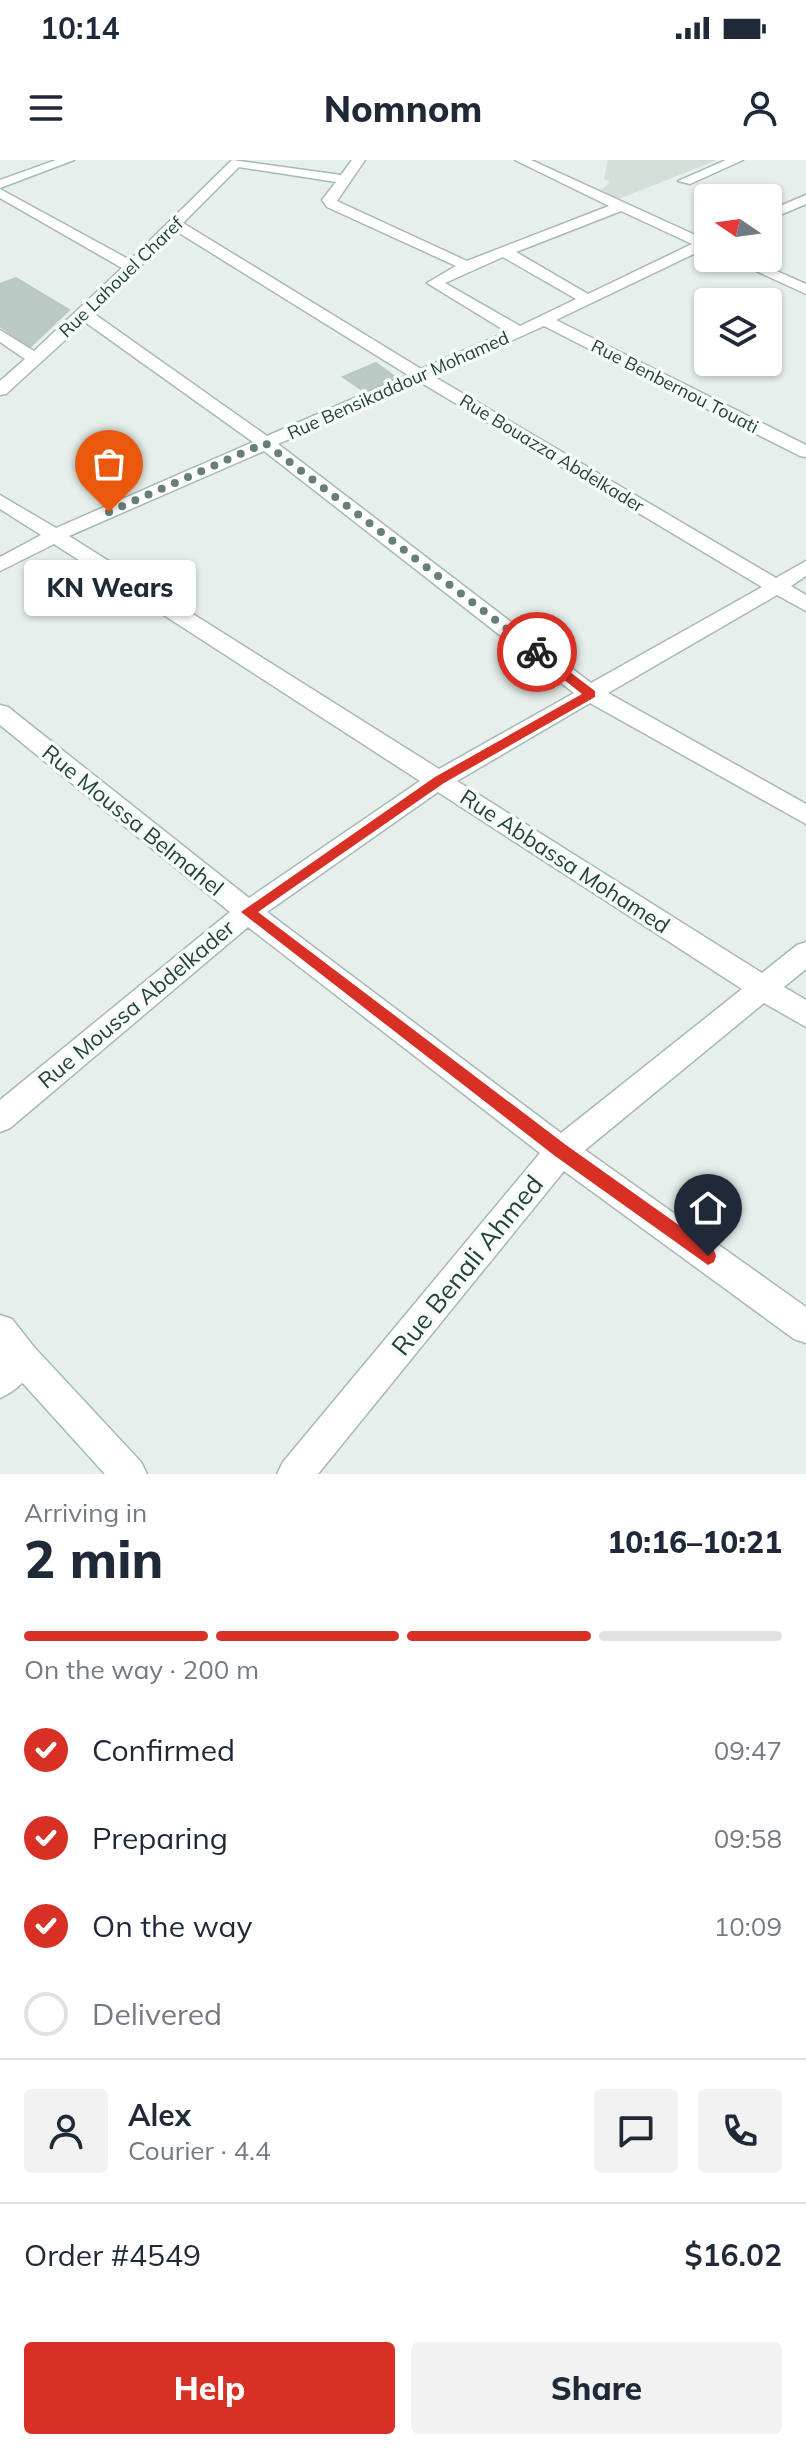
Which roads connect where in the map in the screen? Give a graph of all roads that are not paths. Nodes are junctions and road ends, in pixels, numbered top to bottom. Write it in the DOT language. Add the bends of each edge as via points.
graph roads {
  1 [pos="29,160"];
  2 [pos="68,160"];
  3 [pos="359,160"];
  4 [pos="521,160"];
  5 [pos="737,160"];
  6 [pos="237,161"];
  7 [pos="0,170"];
  8 [pos="344,179"];
  9 [pos="685,181"];
  10 [pos="0,184"];
  11 [pos="0,193"];
  12 [pos="806,199"];
  13 [pos="621,206"];
  14 [pos="782,210"];
  15 [pos="176,225"];
  16 [pos="694,238"];
  17 [pos="694,250"];
  18 [pos="505,252"];
  19 [pos="467,266"];
  20 [pos="132,267"];
  21 [pos="766,272"];
  22 [pos="806,290"];
  23 [pos="588,300"];
  24 [pos="84,314"];
  25 [pos="544,320"];
  26 [pos="519,332"];
  27 [pos="0,335"];
  28 [pos="34,358"];
  29 [pos="420,375"];
  30 [pos="0,390"];
  31 [pos="265,443"];
  32 [pos="806,452"];
  33 [pos="0,501"];
  34 [pos="56,535"];
  35 [pos="0,565"];
  36 [pos="806,567"];
  37 [pos="778,586"];
  38 [pos="806,604"];
  39 [pos="591,694"];
  40 [pos="0,713"];
  41 [pos="439,780"];
  42 [pos="806,815"];
  43 [pos="248,912"];
  44 [pos="806,953"];
  45 [pos="764,988"];
  46 [pos="806,1015"];
  47 [pos="0,1118"];
  48 [pos="561,1151"];
  49 [pos="806,1327"];
  50 [pos="0,1331"];
  51 [pos="11,1370"];
  52 [pos="129,1474"];
  53 [pos="295,1474"];
  1 -- 7 [label="street"];
  2 -- 10 [label="street"];
  3 -- 8 [label="street"];
  4 -- 13 [label="street"];
  5 -- 9 [label="street"];
  6 -- 8 [label="street"];
  6 -- 15 [label="street, Rue Lahouel Charef"];
  8 -- 19 [label="street" via="329,200 332,204"];
  11 -- 20 [label="street"];
  12 -- 14 [label="street"];
  13 -- 16 [label="street"];
  13 -- 18 [label="street"];
  15 -- 20 [label="street, Rue Lahouel Charef"];
  15 -- 29 [label="street, Rue Bouazza Abdelkader"];
  17 -- 23 [label="street, Rue Bensikaddour Mohamed"];
  18 -- 19 [label="street"];
  18 -- 23 [label="street"];
  19 -- 26 [label="street" via="434,283"];
  20 -- 24 [label="street, Rue Lahouel Charef"];
  21 -- 22 [label="street"];
  23 -- 25 [label="street, Rue Bensikaddour Mohamed"];
  24 -- 28 [label="street, Rue Lahouel Charef"];
  24 -- 31 [label="street"];
  25 -- 26 [label="street, Rue Bensikaddour Mohamed"];
  25 -- 32 [label="street, Rue Benbernou Touati"];
  26 -- 29 [label="street, Rue Bensikaddour Mohamed"];
  27 -- 28 [label="street"];
  28 -- 30 [label="street, Rue Lahouel Charef"];
  29 -- 31 [label="street, Rue Bensikaddour Mohamed"];
  29 -- 37 [label="street, Rue Bouazza Abdelkader"];
  31 -- 34 [label="street, Rue Bensikaddour Mohamed"];
  31 -- 39 [label="street"];
  33 -- 34 [label="street, Rue Abbassa Mohamed"];
  34 -- 35 [label="street, Rue Bensikaddour Mohamed"];
  34 -- 41 [label="street, Rue Abbassa Mohamed"];
  36 -- 37 [label="street, Rue Moussa Abdelkader"];
  37 -- 38 [label="street, Rue Bouazza Abdelkader"];
  37 -- 39 [label="street, Rue Moussa Abdelkader"];
  39 -- 41 [label="street, Rue Moussa Abdelkader"];
  39 -- 42 [label="street"];
  40 -- 43 [label="street, Rue Moussa Belmahel"];
  41 -- 43 [label="street, Rue Moussa Abdelkader"];
  41 -- 45 [label="street, Rue Abbassa Mohamed"];
  43 -- 47 [label="street, Rue Moussa Abdelkader"];
  43 -- 48 [label="street, Rue Moussa Belmahel"];
  44 -- 45 [label="street, Rue Benali Ahmed"];
  45 -- 46 [label="street, Rue Abbassa Mohamed"];
  45 -- 48 [label="street, Rue Benali Ahmed"];
  48 -- 49 [label="street, Rue Moussa Belmahel"];
  48 -- 53 [label="street, Rue Benali Ahmed"];
  50 -- 51 [label="street"];
  51 -- 52 [label="street"];
}
